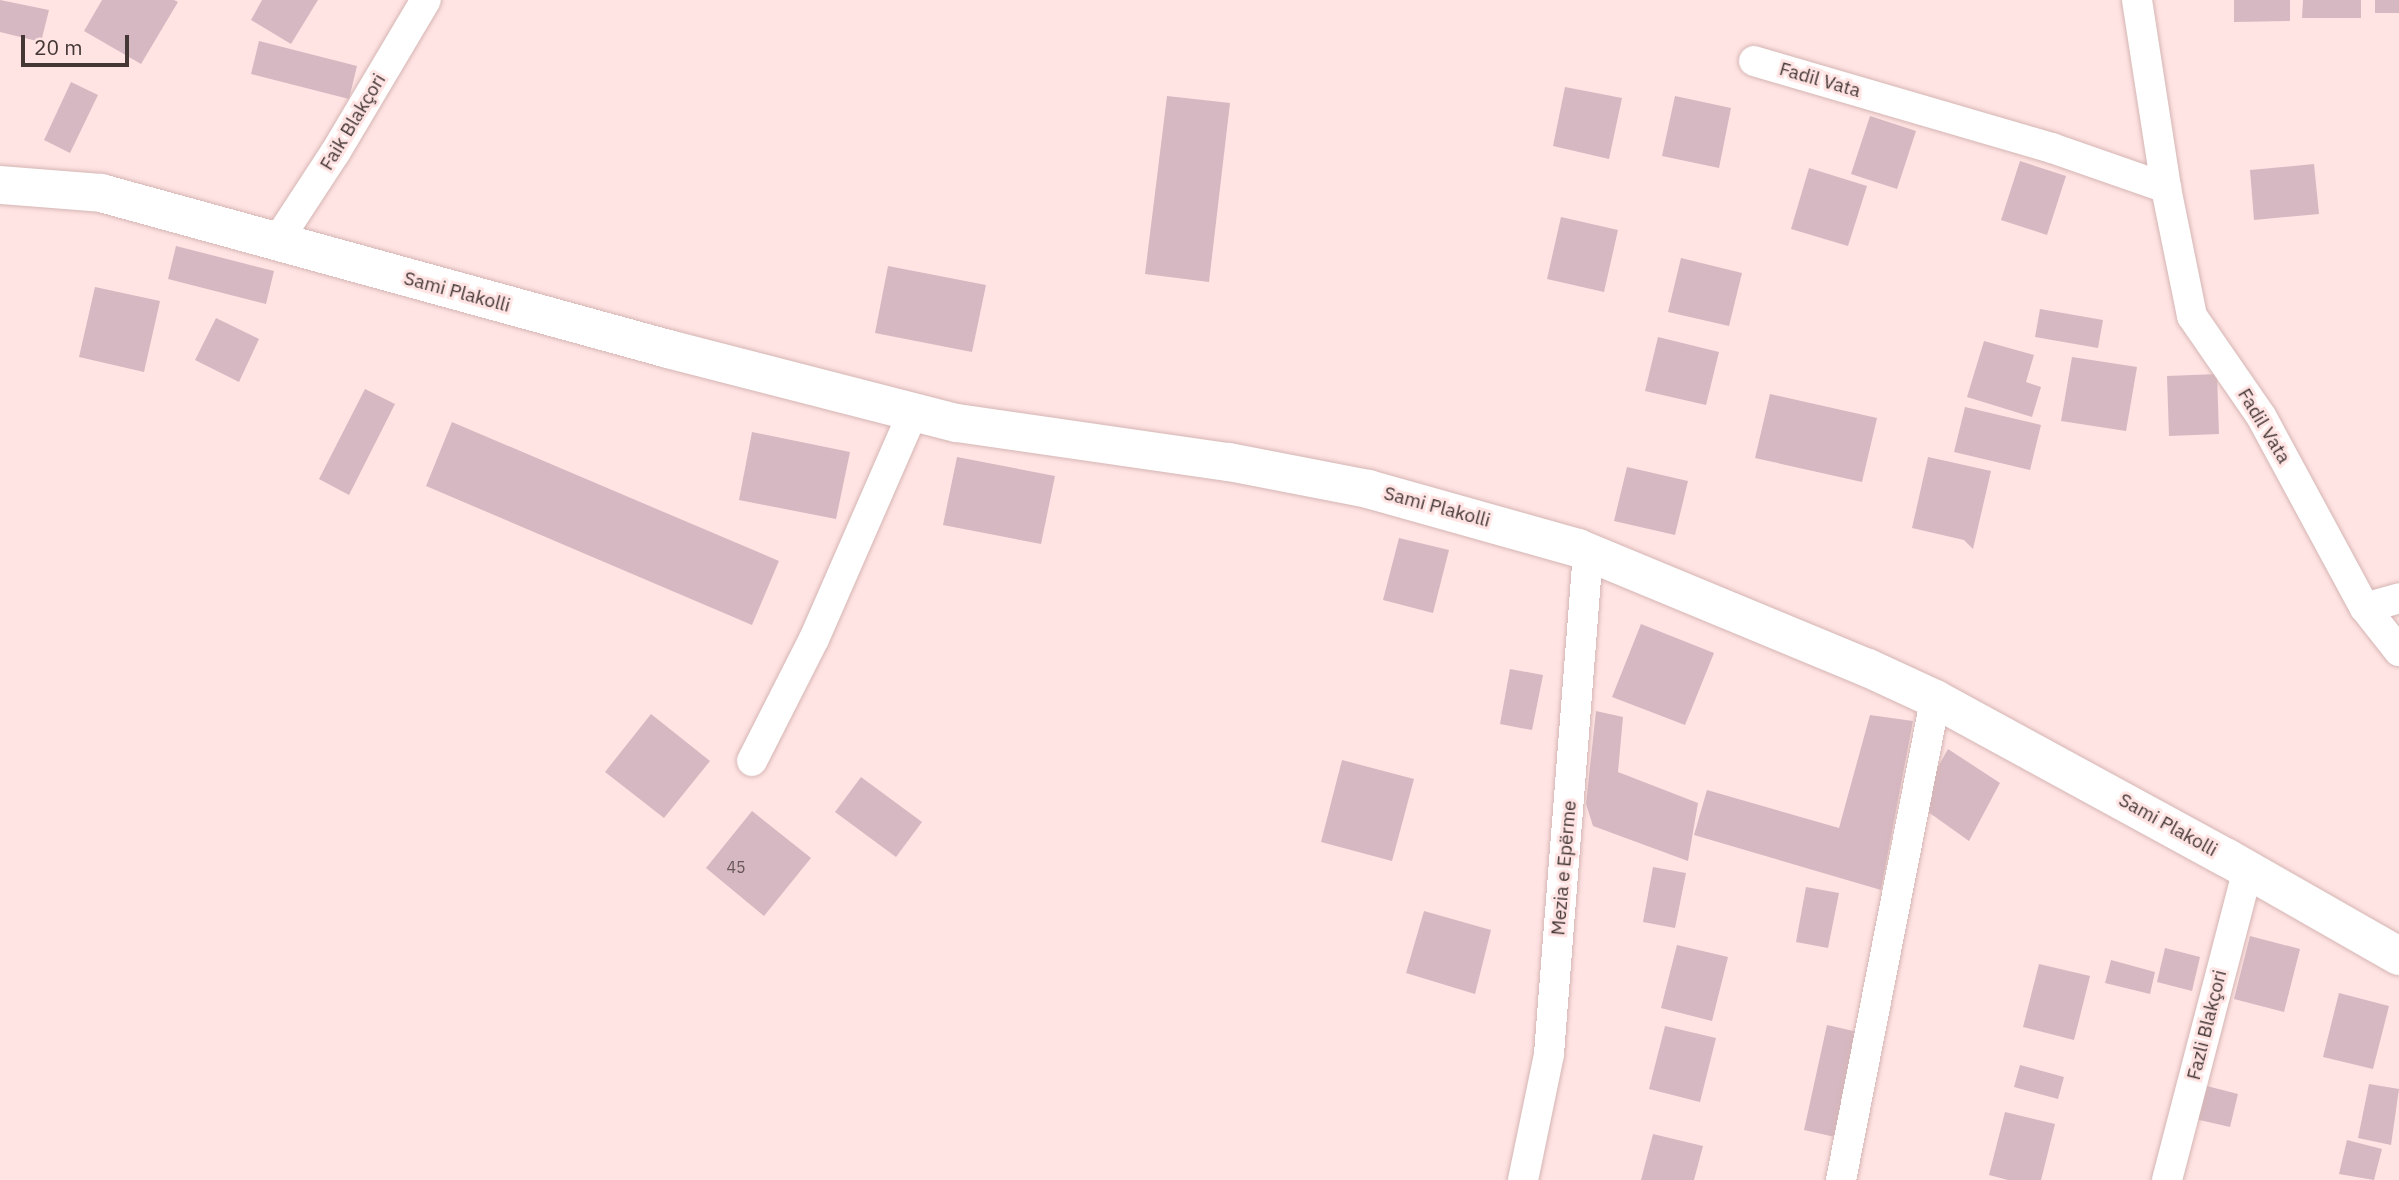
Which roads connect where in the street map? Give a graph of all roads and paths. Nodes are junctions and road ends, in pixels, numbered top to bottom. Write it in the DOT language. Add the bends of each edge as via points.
graph roads {
  1 [pos="426,0"];
  2 [pos="2137,0"];
  3 [pos="1754,61"];
  4 [pos="0,185"];
  5 [pos="2166,188"];
  6 [pos="276,243"];
  7 [pos="913,412"];
  8 [pos="1588,553"];
  9 [pos="2399,598"];
  10 [pos="2365,608"];
  11 [pos="2399,651"];
  12 [pos="1935,699"];
  13 [pos="752,761"];
  14 [pos="2248,870"];
  15 [pos="2399,956"];
  16 [pos="1523,1180"];
  17 [pos="1841,1180"];
  18 [pos="2167,1180"];
  1 -- 6 [label="street, Faik Blakçori"];
  2 -- 5 [label="street, Fadil Vata"];
  3 -- 5 [label="street, Fadil Vata" via="2052,148"];
  4 -- 6 [label="street, Sami Plakolli" via="101,192"];
  5 -- 10 [label="street, Fadil Vata" via="2192,316 2260,416"];
  6 -- 7 [label="street, Sami Plakolli"];
  7 -- 8 [label="street, Sami Plakolli" via="957,423 1229,462 1368,489"];
  7 -- 13 [label="street" via="814,639"];
  8 -- 12 [label="street, Sami Plakolli"];
  8 -- 16 [label="street, Mezia e Epërme" via="1549,1054"];
  9 -- 10 [label="street"];
  10 -- 11 [label="street, Fadil Vata"];
  12 -- 14 [label="street, Sami Plakolli"];
  12 -- 17 [label="street"];
  14 -- 15 [label="street, Sami Plakolli"];
  14 -- 18 [label="street, Fazli Blakçori"];
}
